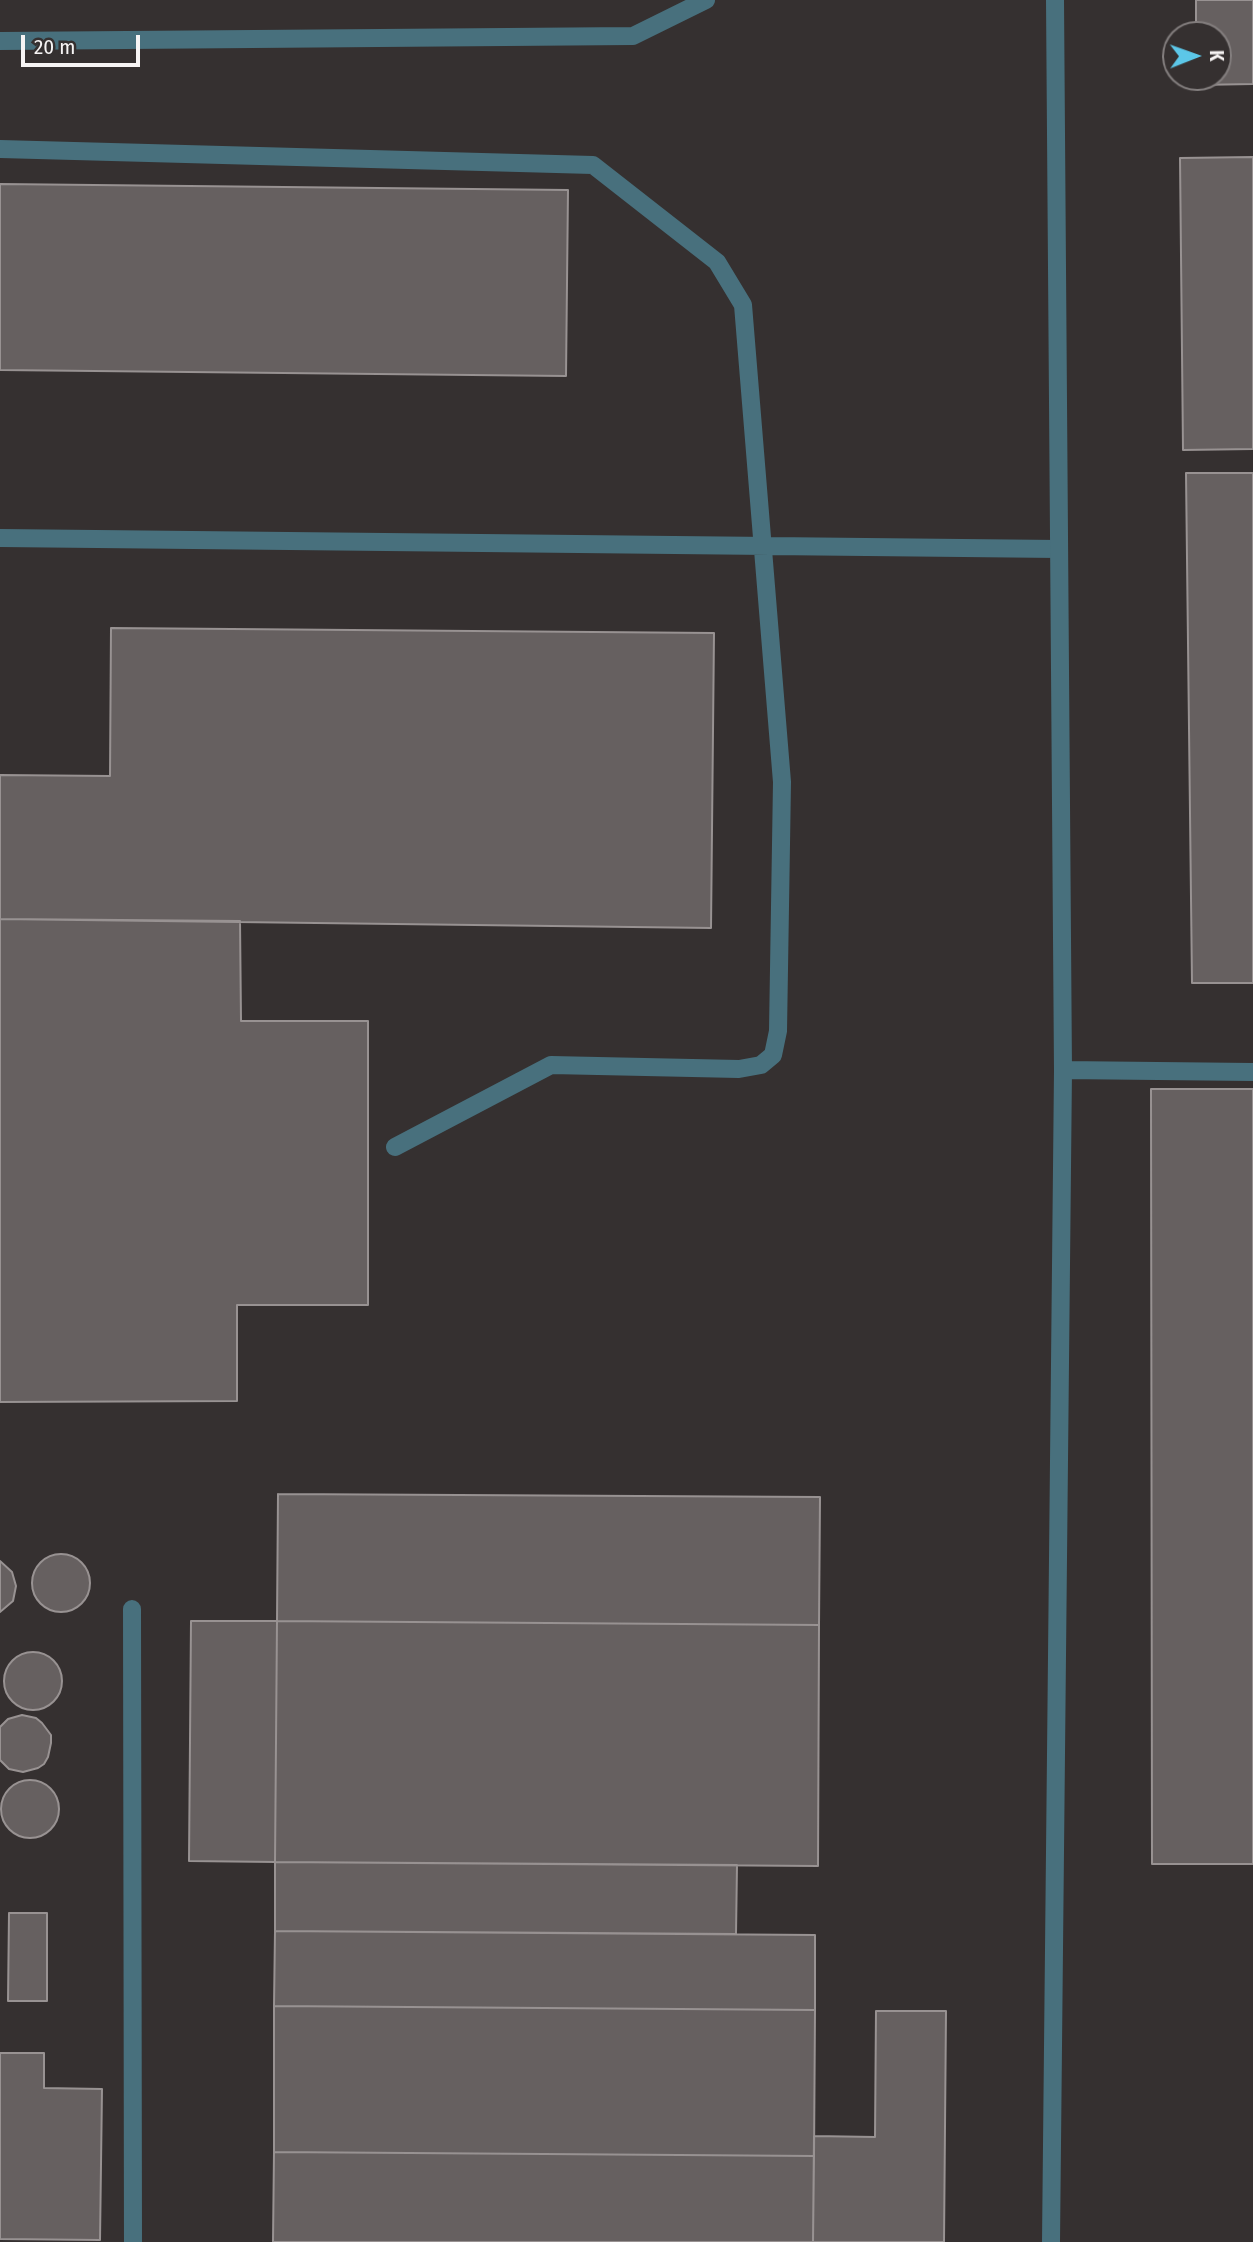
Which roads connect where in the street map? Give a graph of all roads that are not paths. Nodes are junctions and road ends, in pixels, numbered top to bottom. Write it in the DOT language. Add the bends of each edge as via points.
graph roads {
  1 [pos="706,0"];
  2 [pos="1055,0"];
  3 [pos="0,41"];
  4 [pos="0,149"];
  5 [pos="0,538"];
  6 [pos="763,546"];
  7 [pos="1059,549"];
  8 [pos="1063,1070"];
  9 [pos="1253,1072"];
  10 [pos="395,1147"];
  11 [pos="132,1609"];
  12 [pos="132,2242"];
  13 [pos="1051,2242"];
  1 -- 3 [label="street" via="633,36"];
  2 -- 7 [label="street"];
  4 -- 6 [label="street" via="593,165 717,262 743,305"];
  5 -- 6 [label="street"];
  6 -- 7 [label="street"];
  6 -- 10 [label="street" via="782,782 778,1031 773,1055 761,1065 739,1069 551,1065"];
  7 -- 8 [label="street"];
  8 -- 9 [label="street"];
  8 -- 13 [label="street"];
  11 -- 12 [label="street"];
}
